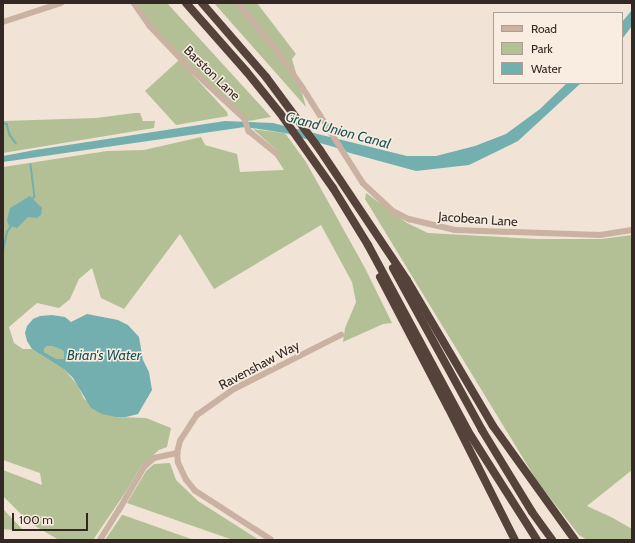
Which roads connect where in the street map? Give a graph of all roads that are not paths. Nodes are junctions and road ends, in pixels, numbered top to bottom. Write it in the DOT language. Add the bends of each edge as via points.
graph roads {
  1 [pos="61,3"];
  2 [pos="134,3"];
  3 [pos="186,3"];
  4 [pos="202,3"];
  5 [pos="238,3"];
  6 [pos="3,22"];
  7 [pos="277,154"];
  8 [pos="346,188"];
  9 [pos="345,208"];
  10 [pos="632,230"];
  11 [pos="341,335"];
  12 [pos="177,453"];
  13 [pos="100,540"];
  14 [pos="271,540"];
  15 [pos="515,540"];
  16 [pos="537,540"];
  17 [pos="552,540"];
  18 [pos="575,540"];
  1 -- 6 [label="street"];
  2 -- 7 [label="street, Barston Lane" via="150,26 187,66 245,119 249,131"];
  3 -- 9 [label="highway" via="280,113"];
  4 -- 8 [label="highway" via="237,42 293,113"];
  5 -- 10 [label="street, Jacobean Lane" via="303,88 363,183 393,211 409,219 454,230 551,234 600,234"];
  8 -- 17 [label="highway" via="381,246 482,430"];
  8 -- 18 [label="highway" via="407,280 493,426"];
  9 -- 15 [label="highway"];
  9 -- 16 [label="highway" via="368,245 471,436"];
  11 -- 12 [label="street, Ravenshaw Way" via="234,389 197,415 183,435"];
  12 -- 13 [label="street" via="154,458 144,467"];
  12 -- 14 [label="street" via="178,463 186,480 195,491"];
}
